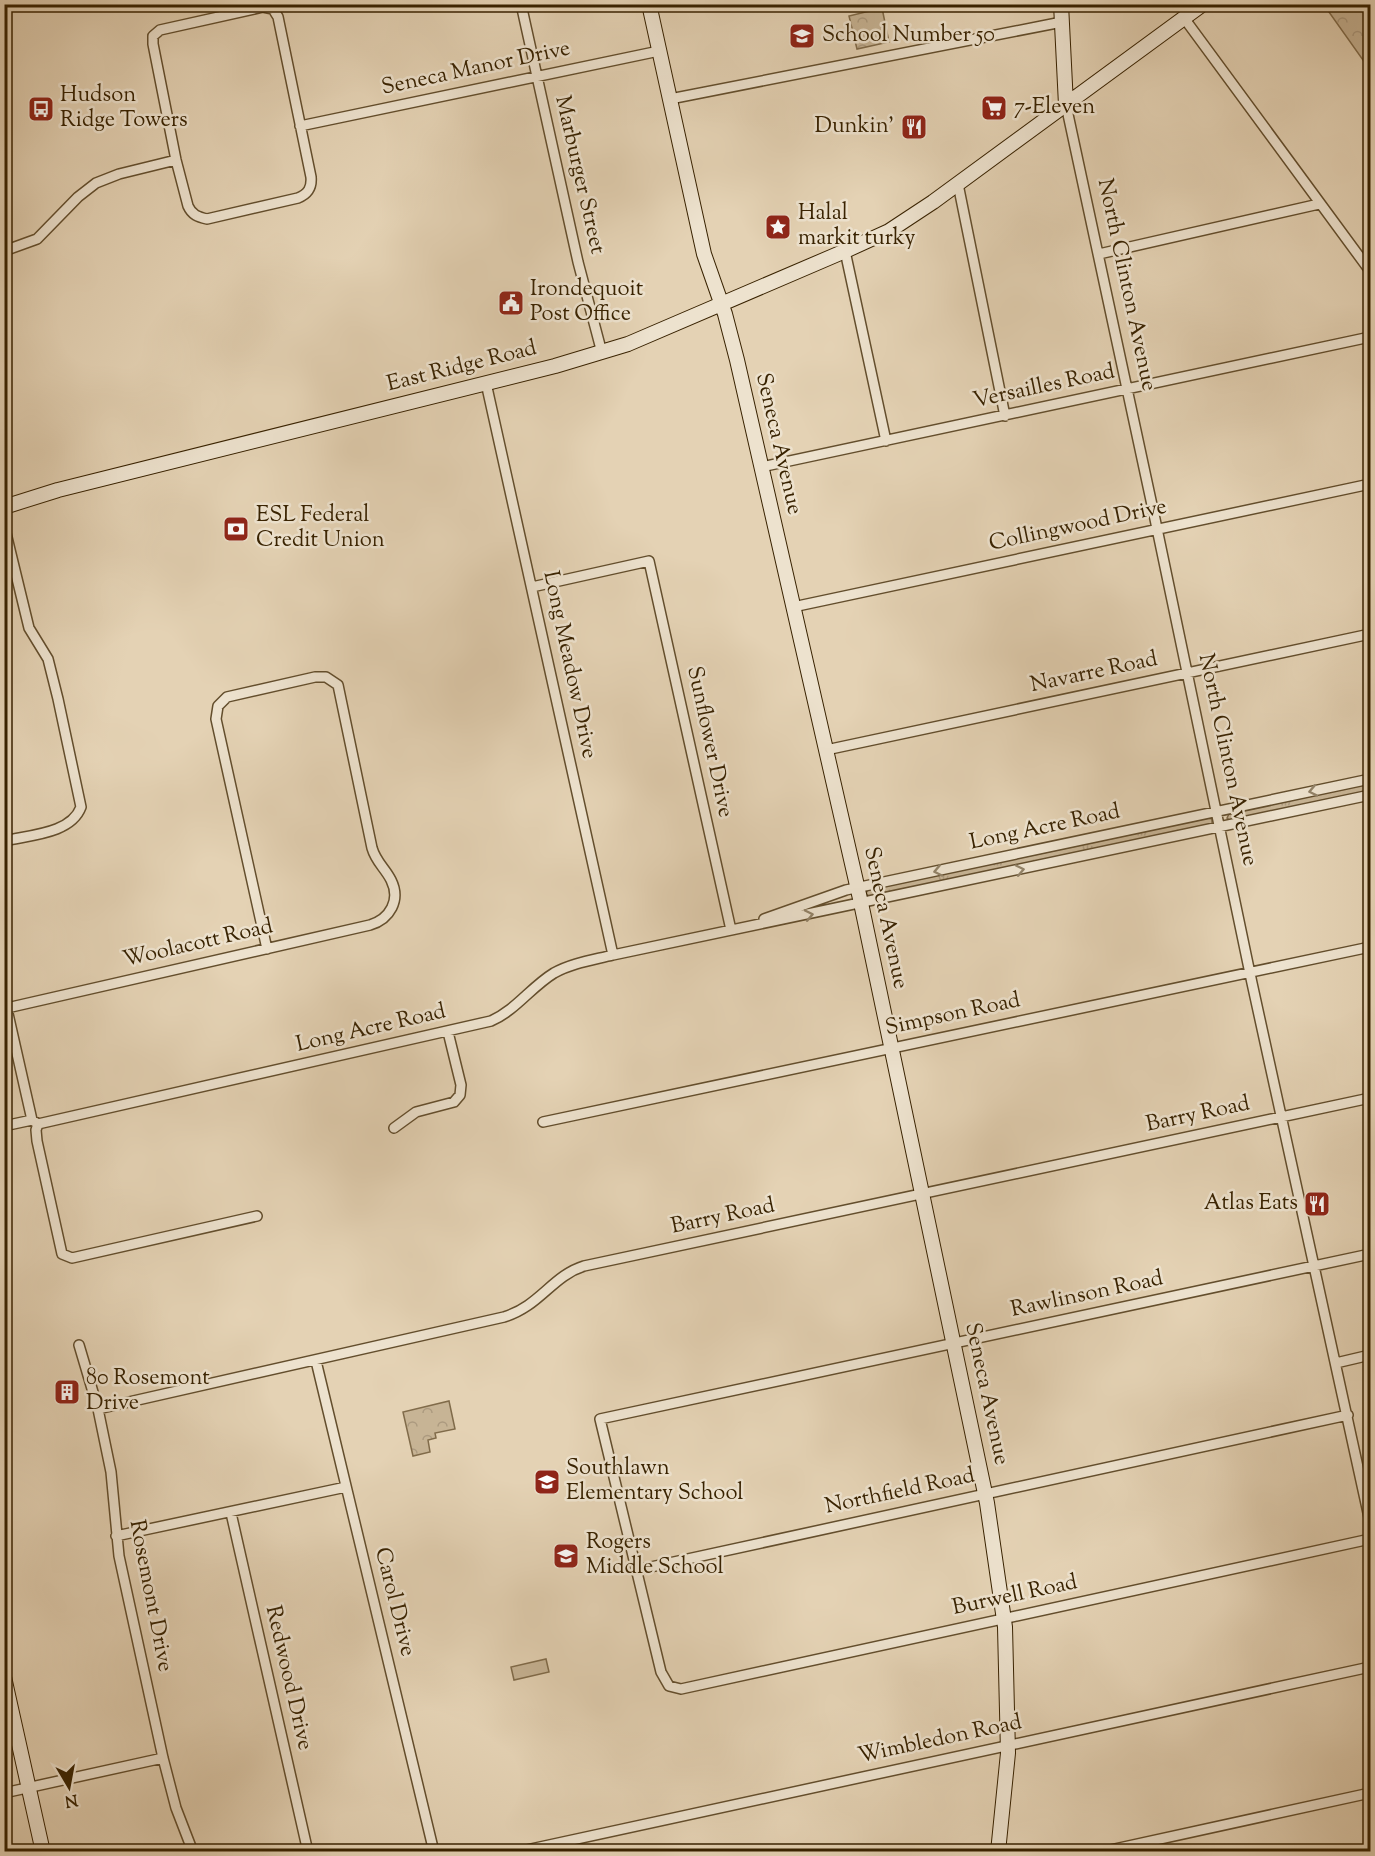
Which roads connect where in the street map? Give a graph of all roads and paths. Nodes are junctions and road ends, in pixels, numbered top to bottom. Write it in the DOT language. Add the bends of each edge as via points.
graph roads {
  1 [pos="521,4"];
  2 [pos="649,4"];
  3 [pos="1061,4"];
  4 [pos="1203,4"];
  5 [pos="1184,18"];
  6 [pos="1062,22"];
  7 [pos="659,51"];
  8 [pos="537,76"];
  9 [pos="670,99"];
  10 [pos="1066,105"];
  11 [pos="300,126"];
  12 [pos="176,160"];
  13 [pos="958,184"];
  14 [pos="1319,204"];
  15 [pos="4,251"];
  16 [pos="845,251"];
  17 [pos="1099,254"];
  18 [pos="1371,271"];
  19 [pos="721,303"];
  20 [pos="1371,337"];
  21 [pos="602,353"];
  22 [pos="486,383"];
  23 [pos="1128,390"];
  24 [pos="1005,416"];
  25 [pos="886,441"];
  26 [pos="761,467"];
  27 [pos="1371,484"];
  28 [pos="4,507"];
  29 [pos="4,525"];
  30 [pos="1157,529"];
  31 [pos="532,587"];
  32 [pos="793,606"];
  33 [pos="1371,634"];
  34 [pos="1187,673"];
  35 [pos="826,750"];
  36 [pos="1371,779"];
  37 [pos="1371,795"];
  38 [pos="1217,812"];
  39 [pos="1221,827"];
  40 [pos="4,841"];
  41 [pos="859,896"];
  42 [pos="731,930"];
  43 [pos="1371,947"];
  44 [pos="267,949"];
  45 [pos="612,955"];
  46 [pos="1251,973"];
  47 [pos="4,996"];
  48 [pos="7,1008"];
  49 [pos="448,1032"];
  50 [pos="891,1048"];
  51 [pos="1371,1098"];
  52 [pos="1282,1117"];
  53 [pos="35,1122"];
  54 [pos="543,1122"];
  55 [pos="4,1126"];
  56 [pos="394,1128"];
  57 [pos="923,1195"];
  58 [pos="257,1216"];
  59 [pos="1371,1254"];
  60 [pos="1315,1266"];
  61 [pos="954,1344"];
  62 [pos="79,1345"];
  63 [pos="1371,1355"];
  64 [pos="316,1361"];
  65 [pos="1336,1363"];
  66 [pos="98,1408"];
  67 [pos="1348,1415"];
  68 [pos="346,1487"];
  69 [pos="1367,1491"];
  70 [pos="986,1493"];
  71 [pos="231,1513"];
  72 [pos="1371,1522"];
  73 [pos="116,1536"];
  74 [pos="1371,1539"];
  75 [pos="637,1570"];
  76 [pos="1004,1619"];
  77 [pos="1371,1667"];
  78 [pos="4,1677"];
  79 [pos="1008,1746"];
  80 [pos="163,1758"];
  81 [pos="29,1788"];
  82 [pos="1371,1792"];
  83 [pos="4,1793"];
  84 [pos="43,1851"];
  85 [pos="193,1851"];
  86 [pos="308,1851"];
  87 [pos="434,1851"];
  88 [pos="518,1851"];
  89 [pos="998,1851"];
  90 [pos="1101,1851"];
  1 -- 8 [label="street, Marburger Street"];
  2 -- 7 [label="main road, Seneca Avenue"];
  3 -- 6 [label="main road, North Clinton Avenue"];
  4 -- 5 [label="main road, East Ridge Road"];
  5 -- 10 [label="main road, East Ridge Road"];
  5 -- 14 [label="street"];
  6 -- 9 [label="street"];
  6 -- 10 [label="main road, North Clinton Avenue"];
  7 -- 8 [label="street, Seneca Manor Drive"];
  7 -- 9 [label="main road, Seneca Avenue"];
  8 -- 11 [label="street, Seneca Manor Drive"];
  8 -- 21 [label="street, Marburger Street"];
  9 -- 19 [label="main road, Seneca Avenue" via="704,254"];
  10 -- 13 [label="main road, East Ridge Road"];
  10 -- 17 [label="street, North Clinton Avenue"];
  11 -- 12 [label="street" via="312,182 308,192 298,198 200,218 188,206"];
  11 -- 12 [label="street" via="278,17 273,9 263,7 160,30 153,36 153,44"];
  12 -- 15 [label="street" via="96,183 37,239"];
  13 -- 16 [label="main road, East Ridge Road" via="889,231"];
  13 -- 24 [label="street"];
  14 -- 17 [label="street"];
  14 -- 18 [label="street"];
  16 -- 19 [label="main road, East Ridge Road"];
  16 -- 25 [label="street"];
  17 -- 23 [label="street, North Clinton Avenue"];
  19 -- 21 [label="main road, East Ridge Road"];
  19 -- 26 [label="main road, Seneca Avenue"];
  20 -- 23 [label="street, Versailles Road"];
  21 -- 22 [label="main road, East Ridge Road"];
  22 -- 28 [label="main road, East Ridge Road" via="58,490"];
  22 -- 31 [label="street, Long Meadow Drive"];
  23 -- 24 [label="street, Versailles Road"];
  23 -- 30 [label="street, North Clinton Avenue"];
  24 -- 25 [label="street, Versailles Road"];
  25 -- 26 [label="street, Versailles Road"];
  26 -- 32 [label="main road, Seneca Avenue"];
  27 -- 30 [label="street, Collingwood Drive"];
  29 -- 40 [label="street" via="29,628 48,659 81,807 65,827"];
  30 -- 32 [label="street, Collingwood Drive"];
  30 -- 34 [label="street, North Clinton Avenue"];
  31 -- 42 [label="street, Sunflower Drive" via="649,561"];
  31 -- 45 [label="street, Long Meadow Drive"];
  32 -- 35 [label="main road, Seneca Avenue"];
  33 -- 34 [label="street, Navarre Road"];
  34 -- 35 [label="street, Navarre Road"];
  34 -- 38 [label="street, North Clinton Avenue"];
  35 -- 41 [label="main road, Seneca Avenue"];
  36 -- 38 [label="street, Long Acre Road, one-way"];
  37 -- 39 [label="street, Long Acre Road"];
  38 -- 39 [label="street, North Clinton Avenue"];
  38 -- 41 [label="street, Long Acre Road, one-way"];
  41 -- 39 [label="street, Long Acre Road, one-way"];
  39 -- 46 [label="street, North Clinton Avenue"];
  41 -- 42 [label="street, Long Acre Road"];
  42 -- 41 [label="street, Long Acre Road, one-way"];
  41 -- 50 [label="main road, Seneca Avenue"];
  42 -- 45 [label="street, Long Acre Road"];
  43 -- 46 [label="street, Simpson Road"];
  44 -- 44 [label="street, Woolacott Road" via="370,925 384,920 392,909 394,888 372,848 338,685 326,677 226,697 218,706 216,719"];
  44 -- 48 [label="street, Woolacott Road"];
  45 -- 49 [label="street, Long Acre Road" via="553,974 502,1016"];
  46 -- 50 [label="street, Simpson Road"];
  46 -- 52 [label="street, North Clinton Avenue"];
  47 -- 48 [label="street"];
  48 -- 53 [label="street"];
  49 -- 53 [label="street, Long Acre Road"];
  49 -- 56 [label="street" via="460,1095 454,1102 416,1112"];
  50 -- 54 [label="street, Simpson Road"];
  50 -- 57 [label="main road, Seneca Avenue"];
  51 -- 52 [label="street, Barry Road"];
  52 -- 57 [label="street, Barry Road"];
  52 -- 60 [label="street, North Clinton Avenue"];
  53 -- 55 [label="street, Long Acre Road"];
  53 -- 58 [label="street" via="62,1254 72,1258"];
  57 -- 61 [label="main road, Seneca Avenue"];
  57 -- 64 [label="street, Barry Road" via="584,1266 567,1273 539,1299 513,1314"];
  59 -- 60 [label="street, Rawlinson Road"];
  60 -- 61 [label="street, Rawlinson Road"];
  60 -- 65 [label="street, North Clinton Avenue"];
  61 -- 70 [label="main road, Seneca Avenue"];
  61 -- 75 [label="street, Rawlinson Road" via="600,1419"];
  62 -- 66 [label="street, Rosemont Drive"];
  63 -- 65 [label="street"];
  64 -- 66 [label="street, Barry Road"];
  64 -- 68 [label="street, Carol Drive"];
  65 -- 67 [label="street, North Clinton Avenue"];
  66 -- 73 [label="street, Rosemont Drive" via="111,1472"];
  67 -- 69 [label="street, North Clinton Avenue"];
  67 -- 70 [label="street, Northfield Road"];
  68 -- 71 [label="street"];
  68 -- 87 [label="street, Carol Drive"];
  69 -- 72 [label="street, North Clinton Avenue"];
  70 -- 75 [label="street, Northfield Road"];
  70 -- 76 [label="main road, Seneca Avenue"];
  71 -- 73 [label="street"];
  71 -- 86 [label="street, Redwood Drive"];
  73 -- 80 [label="street, Rosemont Drive"];
  74 -- 76 [label="street, Burwell Road"];
  75 -- 76 [label="street, Burwell Road" via="661,1672 669,1686 681,1689"];
  76 -- 79 [label="main road, Seneca Avenue"];
  77 -- 79 [label="street, Wimbledon Road"];
  78 -- 81 [label="main road"];
  79 -- 88 [label="street, Wimbledon Road"];
  79 -- 89 [label="main road, Seneca Avenue"];
  80 -- 81 [label="street"];
  80 -- 85 [label="street, Rosemont Drive"];
  81 -- 83 [label="street"];
  81 -- 84 [label="main road"];
  82 -- 90 [label="street"];
}
